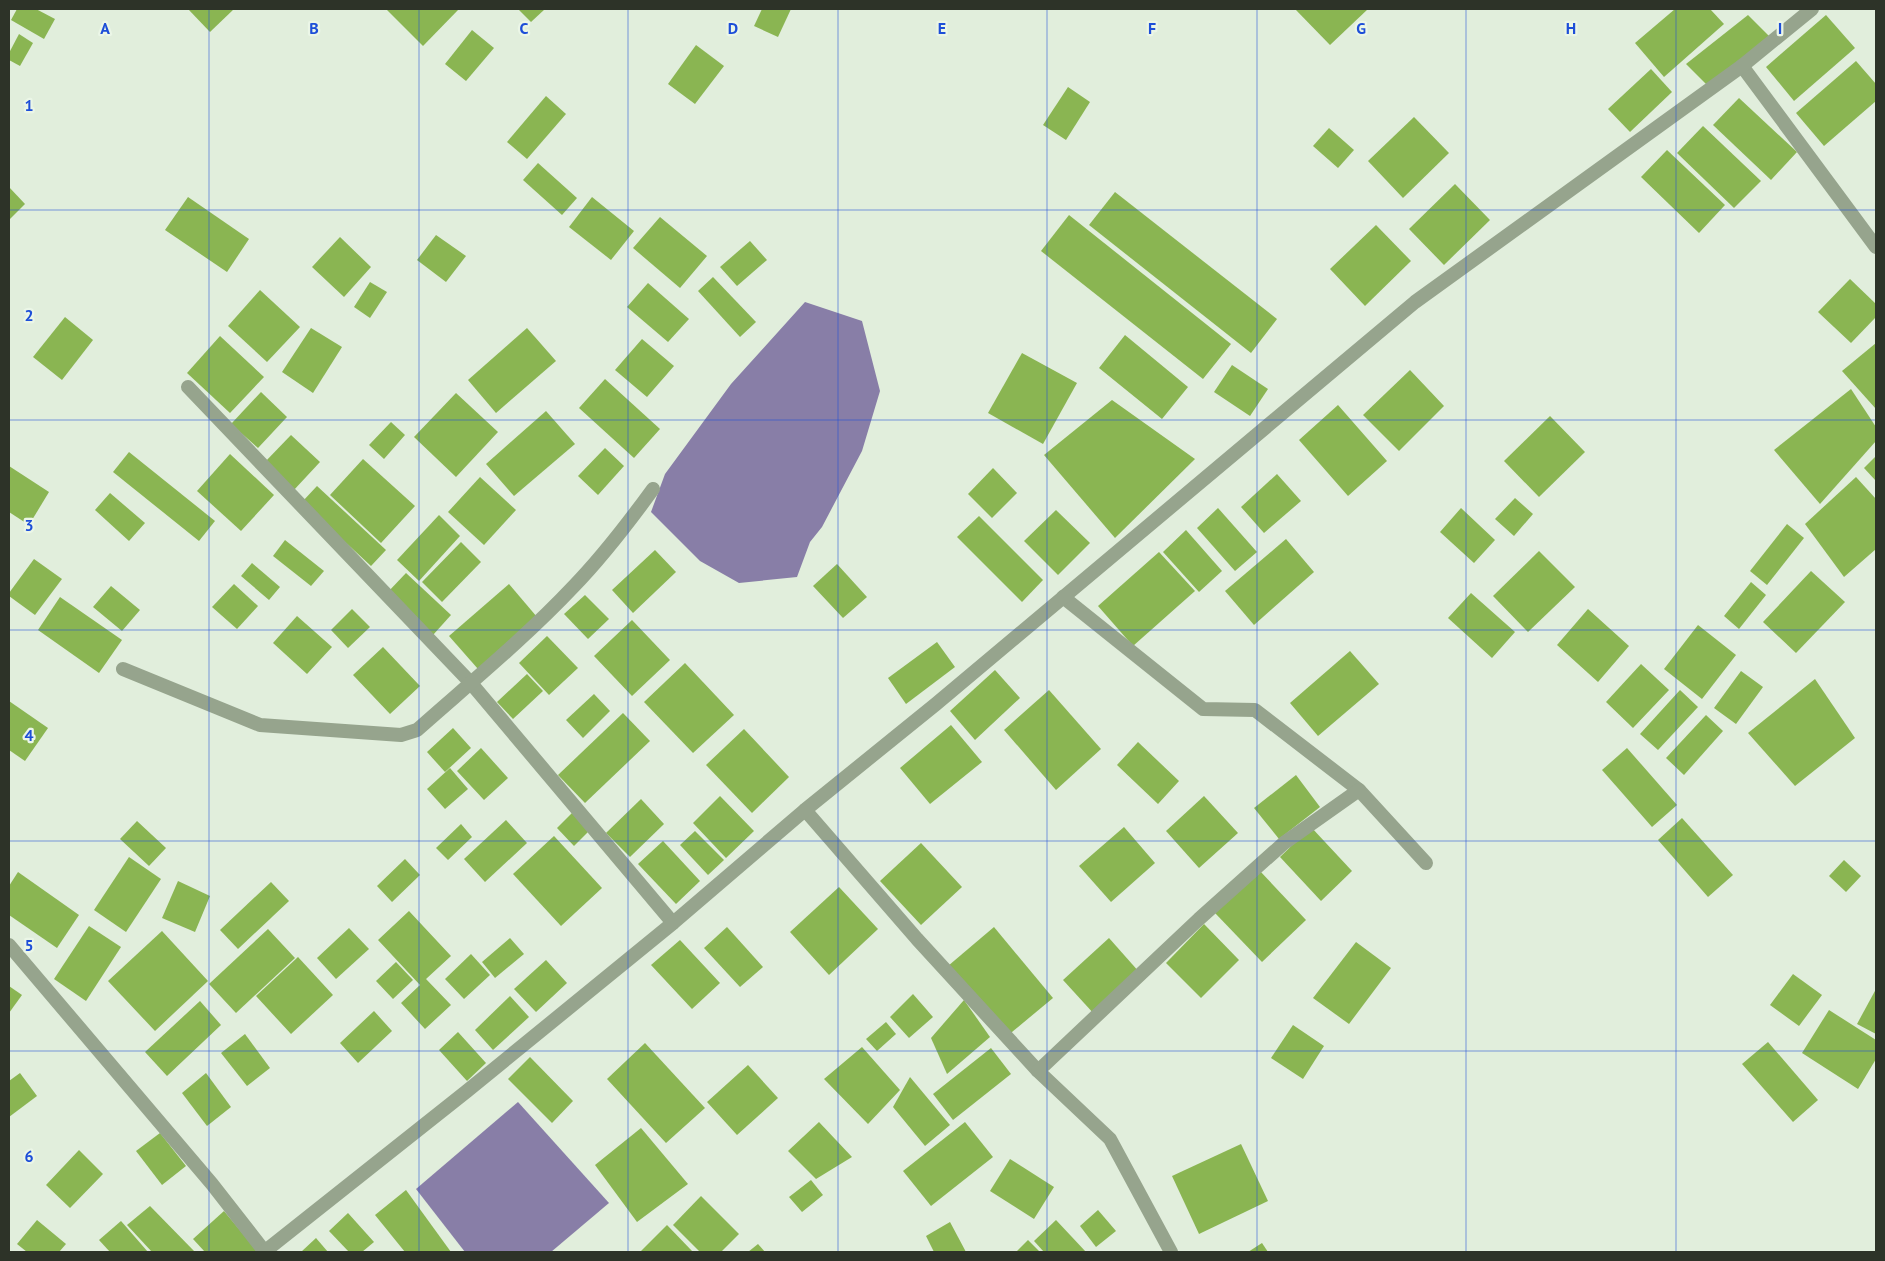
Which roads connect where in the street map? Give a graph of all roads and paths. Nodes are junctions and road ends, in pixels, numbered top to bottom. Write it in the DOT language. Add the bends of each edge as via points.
graph roads {
  1 [pos="1812,9"];
  2 [pos="1742,66"];
  3 [pos="1876,247"];
  4 [pos="188,387"];
  5 [pos="653,489"];
  6 [pos="1063,596"];
  7 [pos="122,669"];
  8 [pos="470,682"];
  9 [pos="1359,790"];
  10 [pos="805,810"];
  11 [pos="1426,863"];
  12 [pos="673,923"];
  13 [pos="9,945"];
  14 [pos="1038,1071"];
  15 [pos="265,1252"];
  16 [pos="1171,1252"];
  1 -- 2 [label="street"];
  2 -- 3 [label="street"];
  2 -- 6 [label="street" via="1415,302"];
  4 -- 8 [label="street"];
  5 -- 8 [label="street" via="575,586 513,647"];
  6 -- 9 [label="street" via="1203,709 1255,710"];
  6 -- 10 [label="street"];
  7 -- 8 [label="street" via="260,724 402,736 417,730"];
  8 -- 12 [label="street"];
  9 -- 11 [label="street"];
  9 -- 14 [label="street" via="1277,850"];
  10 -- 12 [label="street"];
  10 -- 14 [label="street"];
  12 -- 15 [label="street"];
  13 -- 15 [label="street" via="206,1176"];
  14 -- 16 [label="street" via="1110,1139"];
}
